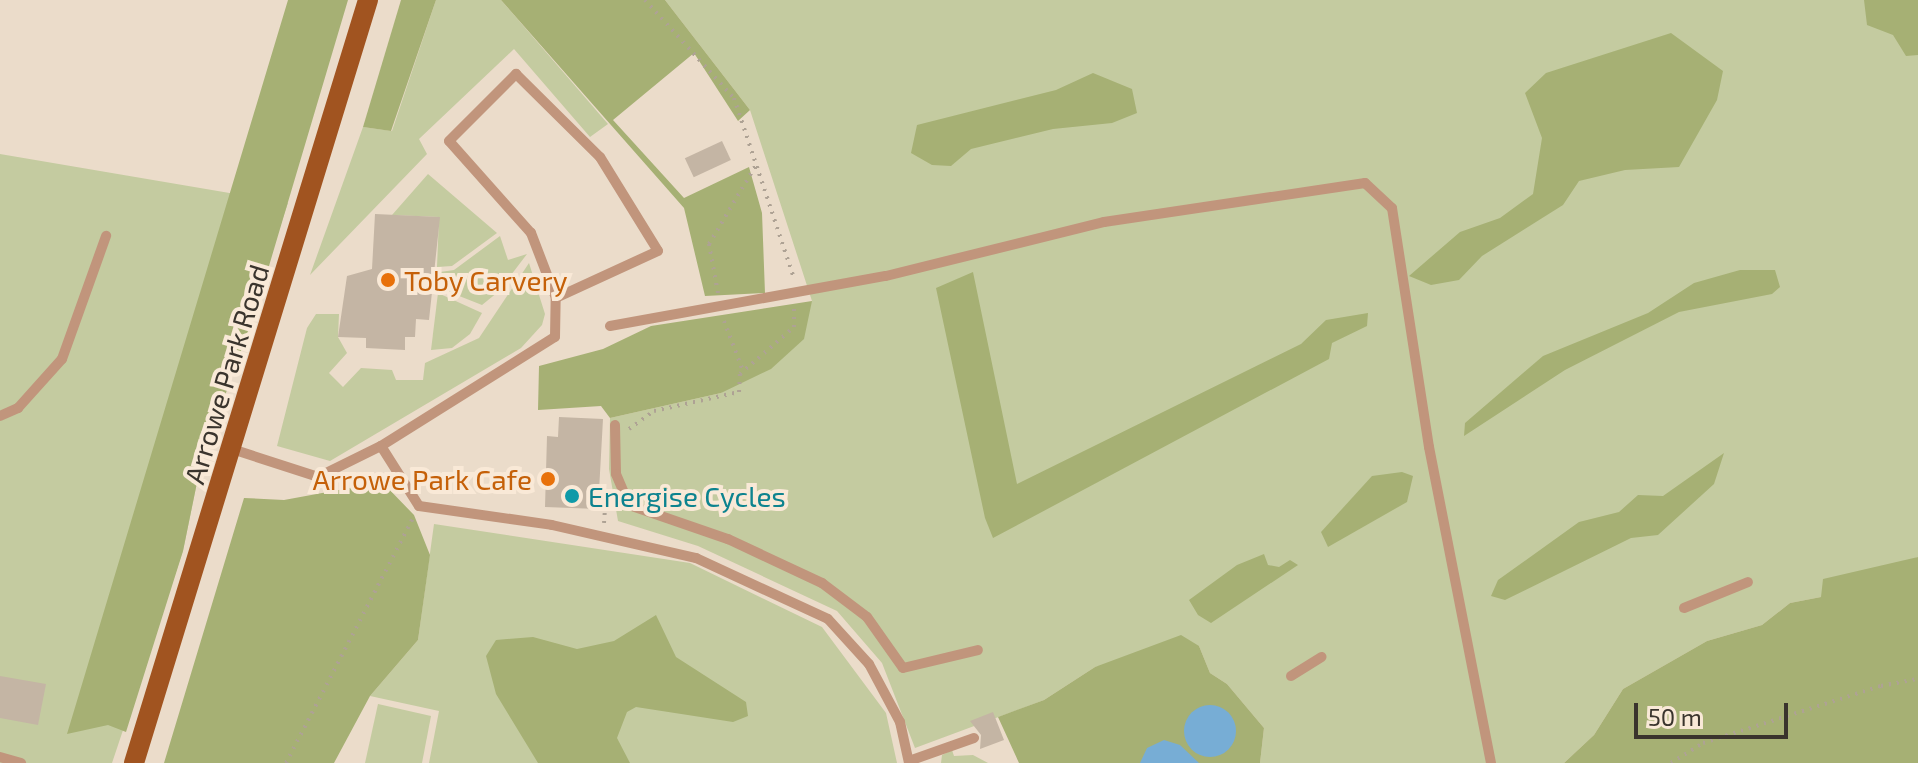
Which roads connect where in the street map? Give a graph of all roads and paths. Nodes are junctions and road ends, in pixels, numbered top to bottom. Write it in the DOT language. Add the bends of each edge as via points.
graph roads {
  1 [pos="368,0"];
  2 [pos="645,0"];
  3 [pos="756,165"];
  4 [pos="106,236"];
  5 [pos="794,293"];
  6 [pos="556,298"];
  7 [pos="720,306"];
  8 [pos="610,326"];
  9 [pos="743,371"];
  10 [pos="0,416"];
  11 [pos="615,425"];
  12 [pos="615,438"];
  13 [pos="381,446"];
  14 [pos="232,449"];
  15 [pos="606,490"];
  16 [pos="419,506"];
  17 [pos="603,537"];
  18 [pos="1748,582"];
  19 [pos="1684,608"];
  20 [pos="978,650"];
  21 [pos="1322,657"];
  22 [pos="1291,676"];
  23 [pos="1918,679"];
  24 [pos="974,738"];
  25 [pos="0,757"];
  26 [pos="909,762"];
  27 [pos="21,763"];
  28 [pos="134,763"];
  29 [pos="286,763"];
  30 [pos="1491,763"];
  31 [pos="1671,763"];
  1 -- 14 [label="main road, Arrowe Park Road"];
  2 -- 3 [label="path" via="734,98"];
  3 -- 5 [label="path" via="794,274"];
  3 -- 7 [label="path" via="709,244"];
  4 -- 10 [label="lane" via="62,359 18,408"];
  5 -- 7 [label="lane"];
  5 -- 9 [label="path" via="794,327"];
  5 -- 30 [label="lane" via="1104,222 1351,182 1378,190 1392,208 1429,447"];
  6 -- 6 [label="lane" via="531,233 449,141 516,74 600,157 658,251"];
  6 -- 13 [label="lane" via="555,337"];
  7 -- 8 [label="lane"];
  7 -- 9 [label="path"];
  9 -- 12 [label="path" via="739,392 654,411"];
  11 -- 12 [label="lane"];
  12 -- 20 [label="lane" via="616,474 629,505 728,539 822,583 867,617 903,668"];
  13 -- 14 [label="lane" via="318,477"];
  13 -- 16 [label="lane"];
  14 -- 28 [label="main road, Arrowe Park Road"];
  15 -- 17 [label="path"];
  16 -- 17 [label="lane"];
  16 -- 29 [label="path"];
  17 -- 26 [label="lane" via="696,558 828,619 869,664 900,722"];
  18 -- 19 [label="lane"];
  21 -- 22 [label="lane"];
  23 -- 31 [label="path" via="1718,738"];
  24 -- 26 [label="lane"];
  25 -- 27 [label="lane"];
}
